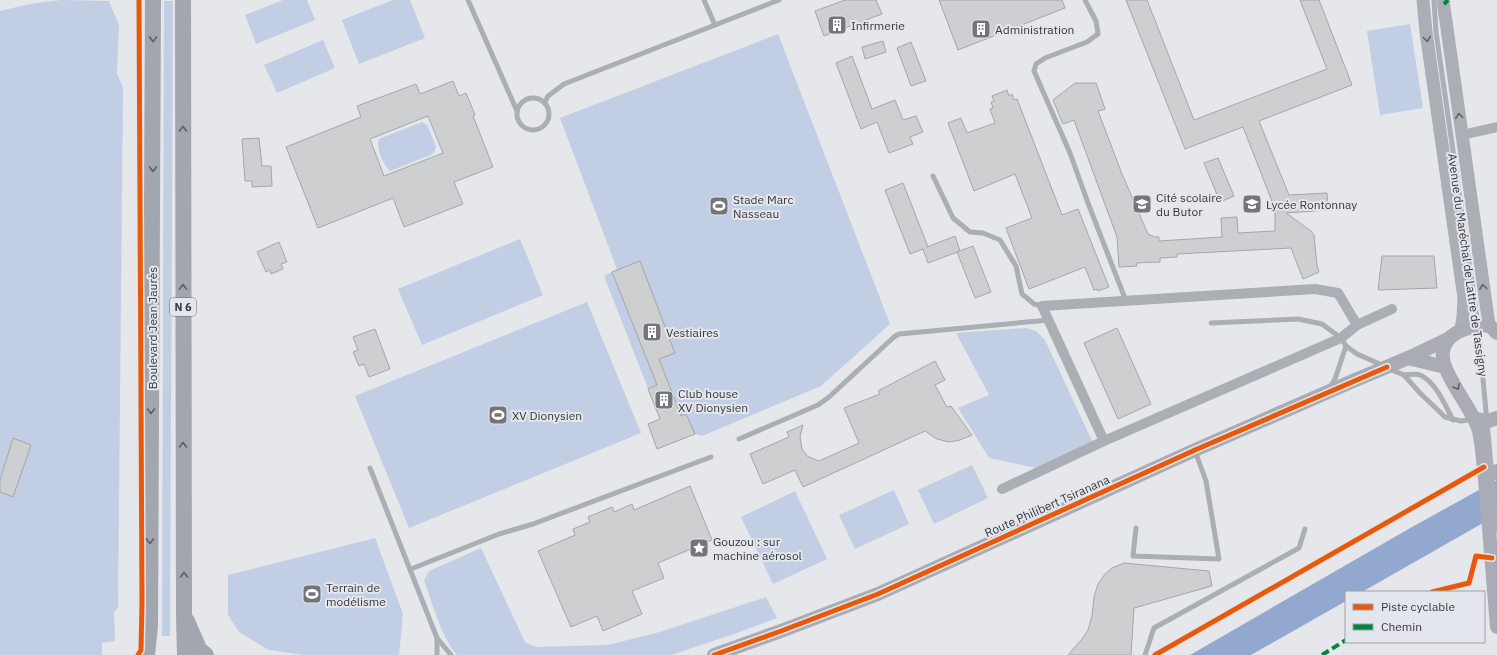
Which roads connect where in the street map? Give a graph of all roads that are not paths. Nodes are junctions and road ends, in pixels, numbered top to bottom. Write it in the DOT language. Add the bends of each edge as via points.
graph roads {
  1 [pos="154,0"];
  2 [pos="183,0"];
  3 [pos="468,0"];
  4 [pos="704,0"];
  5 [pos="779,0"];
  6 [pos="1085,0"];
  7 [pos="1423,0"];
  8 [pos="1434,0"];
  9 [pos="1443,0"];
  10 [pos="715,25"];
  11 [pos="545,102"];
  12 [pos="517,111"];
  13 [pos="1497,127"];
  14 [pos="1462,135"];
  15 [pos="934,176"];
  16 [pos="1126,301"];
  17 [pos="1042,306"];
  18 [pos="1392,309"];
  19 [pos="1049,320"];
  20 [pos="1211,323"];
  21 [pos="1357,325"];
  22 [pos="1488,328"];
  23 [pos="1461,329"];
  24 [pos="1448,339"];
  25 [pos="1343,342"];
  26 [pos="1408,358"];
  27 [pos="1386,367"];
  28 [pos="1445,367"];
  29 [pos="1404,375"];
  30 [pos="1326,392"];
  31 [pos="1453,420"];
  32 [pos="1486,420"];
  33 [pos="739,439"];
  34 [pos="1104,441"];
  35 [pos="1195,450"];
  36 [pos="711,457"];
  37 [pos="370,468"];
  38 [pos="1494,475"];
  39 [pos="1002,489"];
  40 [pos="1494,525"];
  41 [pos="1136,528"];
  42 [pos="1304,530"];
  43 [pos="410,569"];
  44 [pos="184,614"];
  45 [pos="1497,627"];
  46 [pos="437,638"];
  47 [pos="147,655"];
  48 [pos="186,655"];
  49 [pos="206,655"];
  50 [pos="438,655"];
  51 [pos="451,655"];
  52 [pos="714,655"];
  53 [pos="1145,655"];
  1 -- 47 [label="main road, Boulevard Jean Jaurès, one-way" via="150,626"];
  44 -- 2 [label="main road, N 6, one-way"];
  3 -- 12 [label="lane"];
  4 -- 10 [label="lane"];
  5 -- 10 [label="lane"];
  6 -- 16 [label="lane" via="1096,21 1098,34 1087,42 1045,58 1036,64 1034,72 1070,153"];
  7 -- 23 [label="street, Avenue du Maréchal de Lattre de Tassigny, one-way" via="1464,298"];
  8 -- 22 [label="lane, Avenue du Maréchal de Lattre de Tassigny" via="1436,32"];
  14 -- 9 [label="street, Avenue du Maréchal de Lattre de Tassigny, one-way"];
  10 -- 11 [label="lane" via="564,84 548,96"];
  11 -- 12 [label="lane" via="541,99 526,99"];
  11 -- 12 [label="lane" via="550,112 546,124 534,130 520,125"];
  13 -- 14 [label="street"];
  22 -- 14 [label="street, Avenue du Maréchal de Lattre de Tassigny, one-way"];
  15 -- 17 [label="lane" via="953,218 970,232 983,233 1000,240 1016,266 1022,294 1034,304"];
  16 -- 17 [label="street"];
  16 -- 21 [label="street" via="1315,289 1338,293"];
  17 -- 19 [label="street"];
  18 -- 21 [label="street"];
  19 -- 33 [label="lane" via="900,334 818,405"];
  19 -- 34 [label="street"];
  20 -- 25 [label="lane" via="1298,320 1322,324"];
  21 -- 25 [label="street"];
  22 -- 23 [label="main road"];
  22 -- 32 [label="lane, Avenue du Maréchal de Lattre de Tassigny"];
  23 -- 24 [label="main road, Route Philibert Tsiranana"];
  24 -- 26 [label="main road, Route Philibert Tsiranana"];
  24 -- 28 [label="main road" via="1443,352"];
  25 -- 27 [label="lane" via="1357,354"];
  25 -- 30 [label="lane" via="1335,379"];
  25 -- 34 [label="street"];
  26 -- 27 [label="main road, Route Philibert Tsiranana"];
  26 -- 28 [label="main road"];
  27 -- 29 [label="lane"];
  27 -- 30 [label="main road, Route Philibert Tsiranana"];
  28 -- 32 [label="main road, one-way"];
  29 -- 31 [label="lane" via="1445,417"];
  29 -- 31 [label="lane" via="1419,374 1428,380 1438,392"];
  30 -- 35 [label="main road, Route Philibert Tsiranana"];
  31 -- 32 [label="lane"];
  32 -- 38 [label="main road, Avenue du Maréchal de Lattre de Tassigny" via="1479,431 1484,467"];
  34 -- 39 [label="street"];
  35 -- 41 [label="lane" via="1206,481 1219,559 1133,556"];
  35 -- 52 [label="main road, Route Philibert Tsiranana" via="878,594"];
  36 -- 43 [label="lane"];
  37 -- 43 [label="lane"];
  38 -- 40 [label="main road, Avenue du Maréchal de Lattre de Tassigny"];
  40 -- 45 [label="main road, Avenue du Maréchal de Lattre de Tassigny"];
  42 -- 53 [label="lane" via="1299,548 1154,628"];
  43 -- 46 [label="lane"];
  44 -- 48 [label="main road, N 6"];
  44 -- 49 [label="main road" via="199,649"];
  46 -- 50 [label="lane"];
  46 -- 51 [label="lane"];
}
